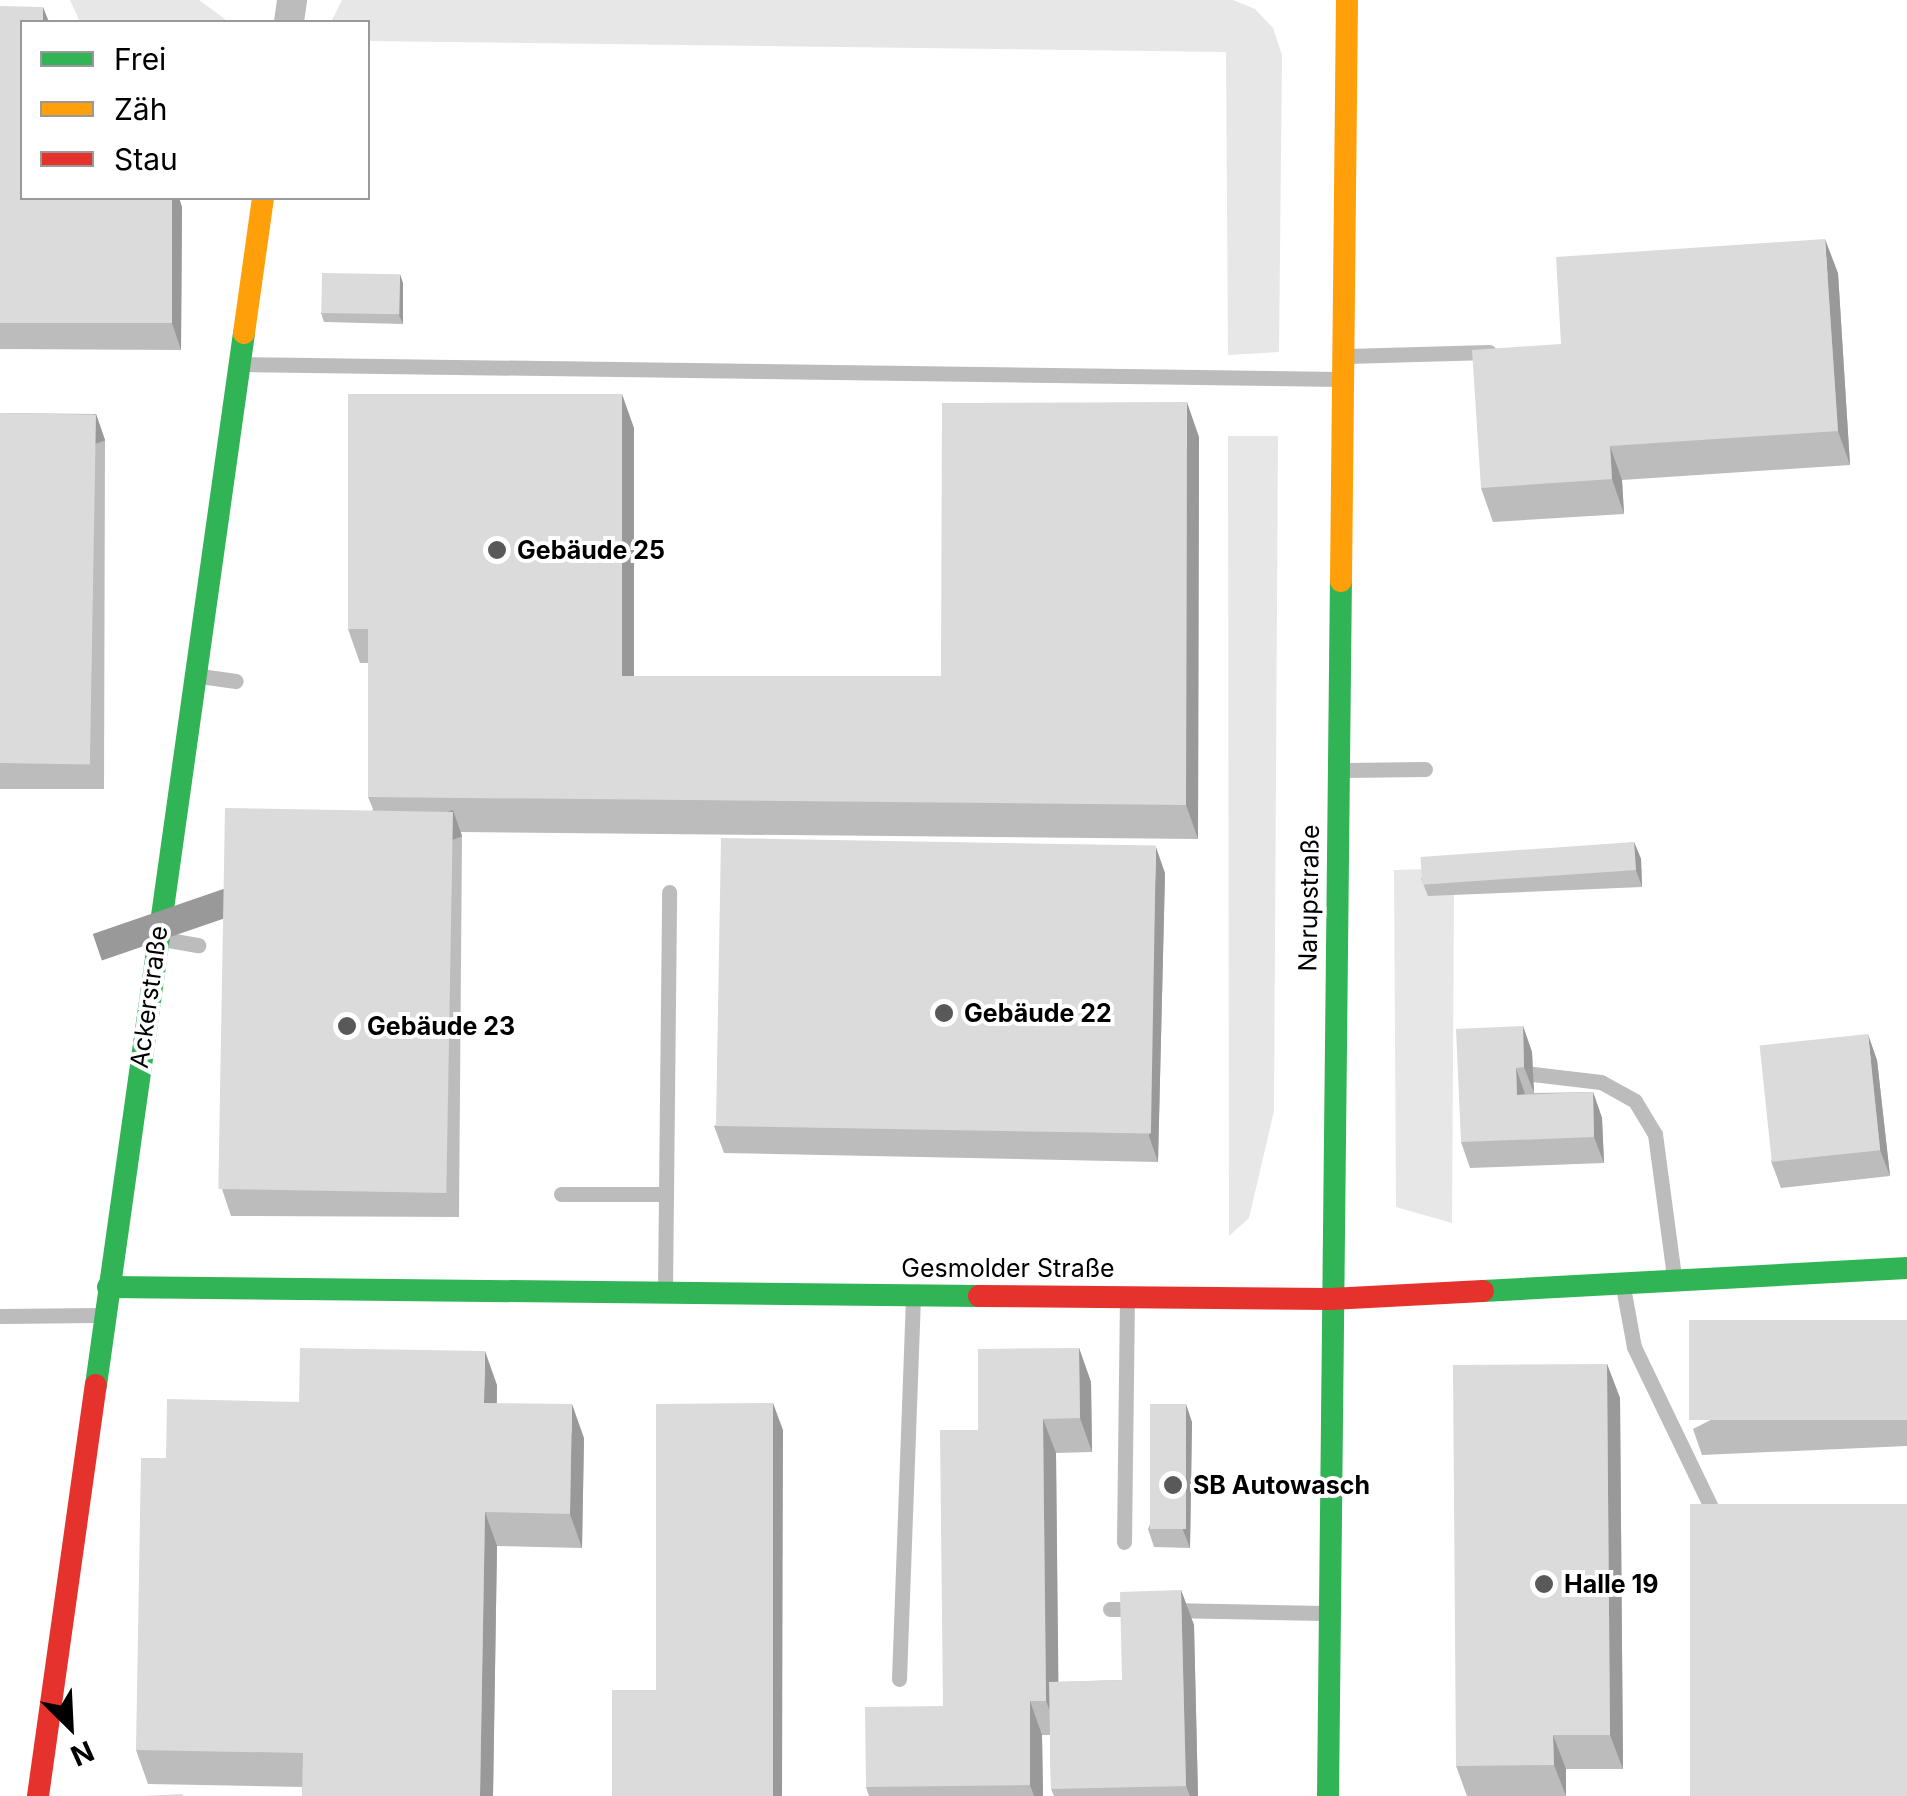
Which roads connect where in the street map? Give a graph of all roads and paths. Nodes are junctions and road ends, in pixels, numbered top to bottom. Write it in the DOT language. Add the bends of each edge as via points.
graph roads {
  1 [pos="1347,0"];
  2 [pos="263,200"];
  3 [pos="1511,351"];
  4 [pos="239,364"];
  5 [pos="1343,368"];
  6 [pos="195,675"];
  7 [pos="236,681"];
  8 [pos="1425,769"];
  9 [pos="1338,770"];
  10 [pos="669,892"];
  11 [pos="158,938"];
  12 [pos="198,945"];
  13 [pos="1533,1074"];
  14 [pos="562,1194"];
  15 [pos="665,1194"];
  16 [pos="1907,1268"];
  17 [pos="1674,1280"];
  18 [pos="1622,1283"];
  19 [pos="108,1287"];
  20 [pos="665,1293"];
  21 [pos="913,1295"];
  22 [pos="1128,1297"];
  23 [pos="1331,1299"];
  24 [pos="104,1314"];
  25 [pos="0,1316"];
  26 [pos="1754,1513"];
  27 [pos="1124,1542"];
  28 [pos="1110,1608"];
  29 [pos="1330,1613"];
  30 [pos="899,1678"];
  31 [pos="38,1796"];
  32 [pos="1328,1796"];
  1 -- 5 [label="street, Narupstraße"];
  2 -- 4 [label="street, Ackerstraße"];
  3 -- 5 [label="lane"];
  4 -- 5 [label="lane"];
  4 -- 6 [label="street, Ackerstraße"];
  5 -- 9 [label="street, Narupstraße"];
  6 -- 7 [label="lane"];
  6 -- 11 [label="street, Ackerstraße"];
  8 -- 9 [label="lane"];
  9 -- 23 [label="street, Narupstraße"];
  10 -- 15 [label="lane"];
  11 -- 12 [label="lane"];
  11 -- 19 [label="street, Ackerstraße"];
  13 -- 17 [label="lane" via="1601,1082 1635,1101 1655,1134"];
  14 -- 15 [label="lane"];
  15 -- 20 [label="lane"];
  16 -- 17 [label="street, Gesmolder Straße"];
  17 -- 18 [label="street, Gesmolder Straße"];
  18 -- 23 [label="street, Gesmolder Straße"];
  18 -- 26 [label="lane" via="1634,1347 1716,1515"];
  19 -- 20 [label="street, Gesmolder Straße"];
  19 -- 24 [label="street, Ackerstraße"];
  20 -- 21 [label="street, Gesmolder Straße"];
  21 -- 22 [label="street, Gesmolder Straße"];
  21 -- 30 [label="lane"];
  22 -- 23 [label="street, Gesmolder Straße"];
  22 -- 27 [label="lane"];
  23 -- 29 [label="street, Narupstraße"];
  24 -- 25 [label="lane"];
  24 -- 31 [label="street, Ackerstraße"];
  28 -- 29 [label="lane"];
  29 -- 32 [label="street, Narupstraße"];
}
